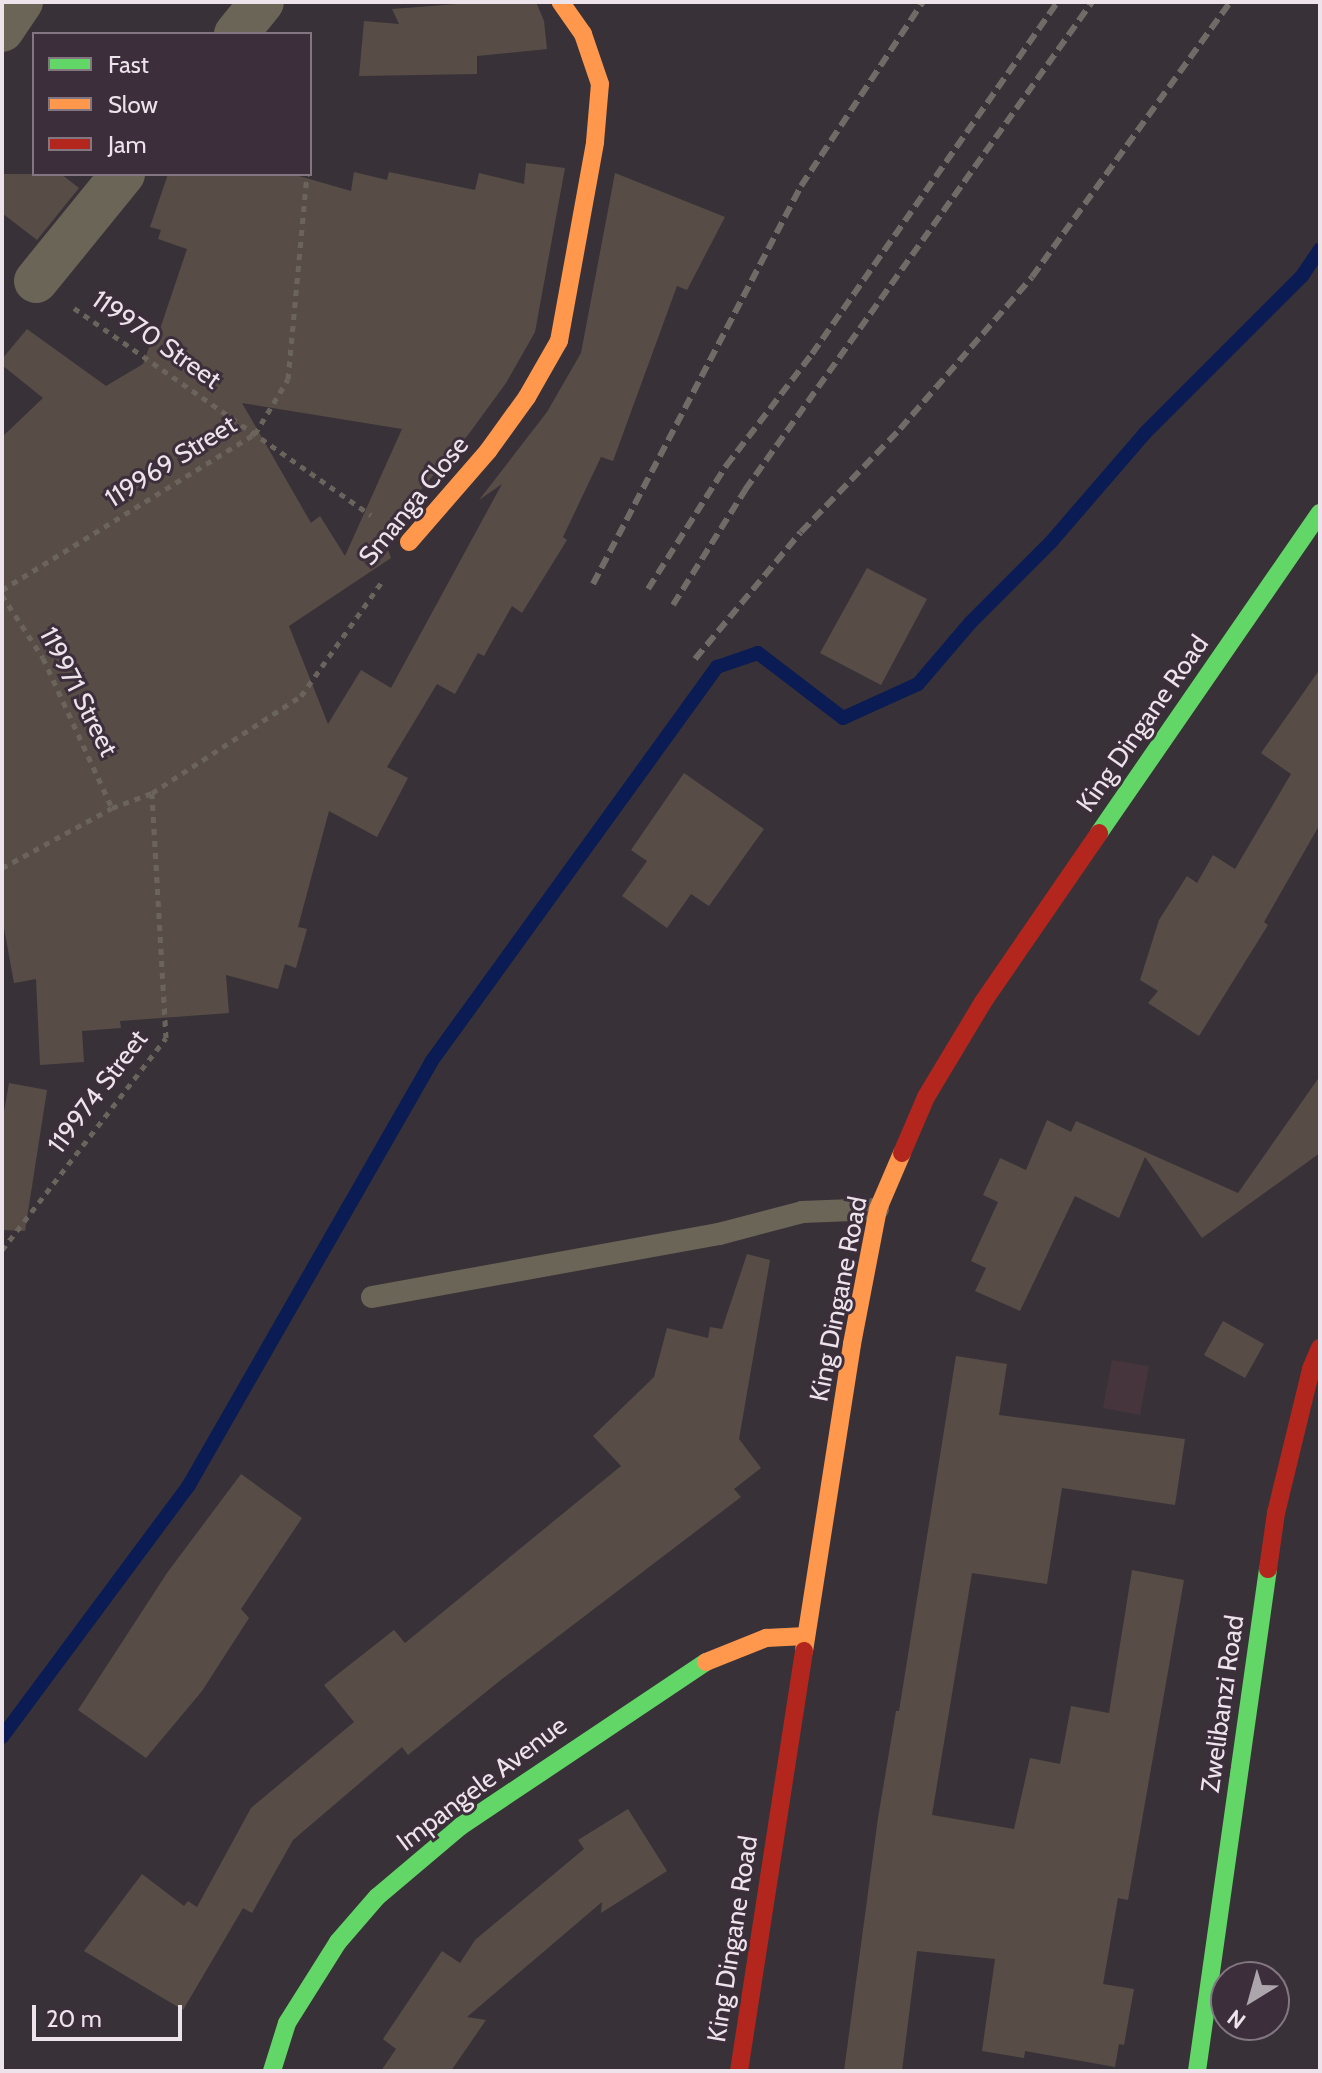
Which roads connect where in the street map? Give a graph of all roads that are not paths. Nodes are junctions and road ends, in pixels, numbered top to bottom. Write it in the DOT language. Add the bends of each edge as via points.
graph roads {
  1 [pos="21,2"];
  2 [pos="262,2"];
  3 [pos="561,2"];
  4 [pos="2,30"];
  5 [pos="238,32"];
  6 [pos="121,176"];
  7 [pos="36,281"];
  8 [pos="1320,513"];
  9 [pos="409,542"];
  10 [pos="878,1209"];
  11 [pos="372,1297"];
  12 [pos="1320,1348"];
  13 [pos="806,1636"];
  14 [pos="272,2071"];
  15 [pos="739,2071"];
  16 [pos="1197,2071"];
  1 -- 4 [label="street"];
  2 -- 5 [label="street"];
  3 -- 9 [label="street, Smanga Close" via="583,34 600,84 595,142 559,341 488,451"];
  6 -- 7 [label="street"];
  8 -- 10 [label="street, King Dingane Road" via="983,1002 926,1097"];
  10 -- 11 [label="lane" via="802,1212 719,1234"];
  10 -- 13 [label="street, King Dingane Road"];
  12 -- 16 [label="street, Zwelibanzi Road" via="1276,1513"];
  13 -- 14 [label="street, Impangele Avenue" via="766,1638 698,1665 461,1826 377,1897 338,1942 287,2023"];
  13 -- 15 [label="street, King Dingane Road"];
}
